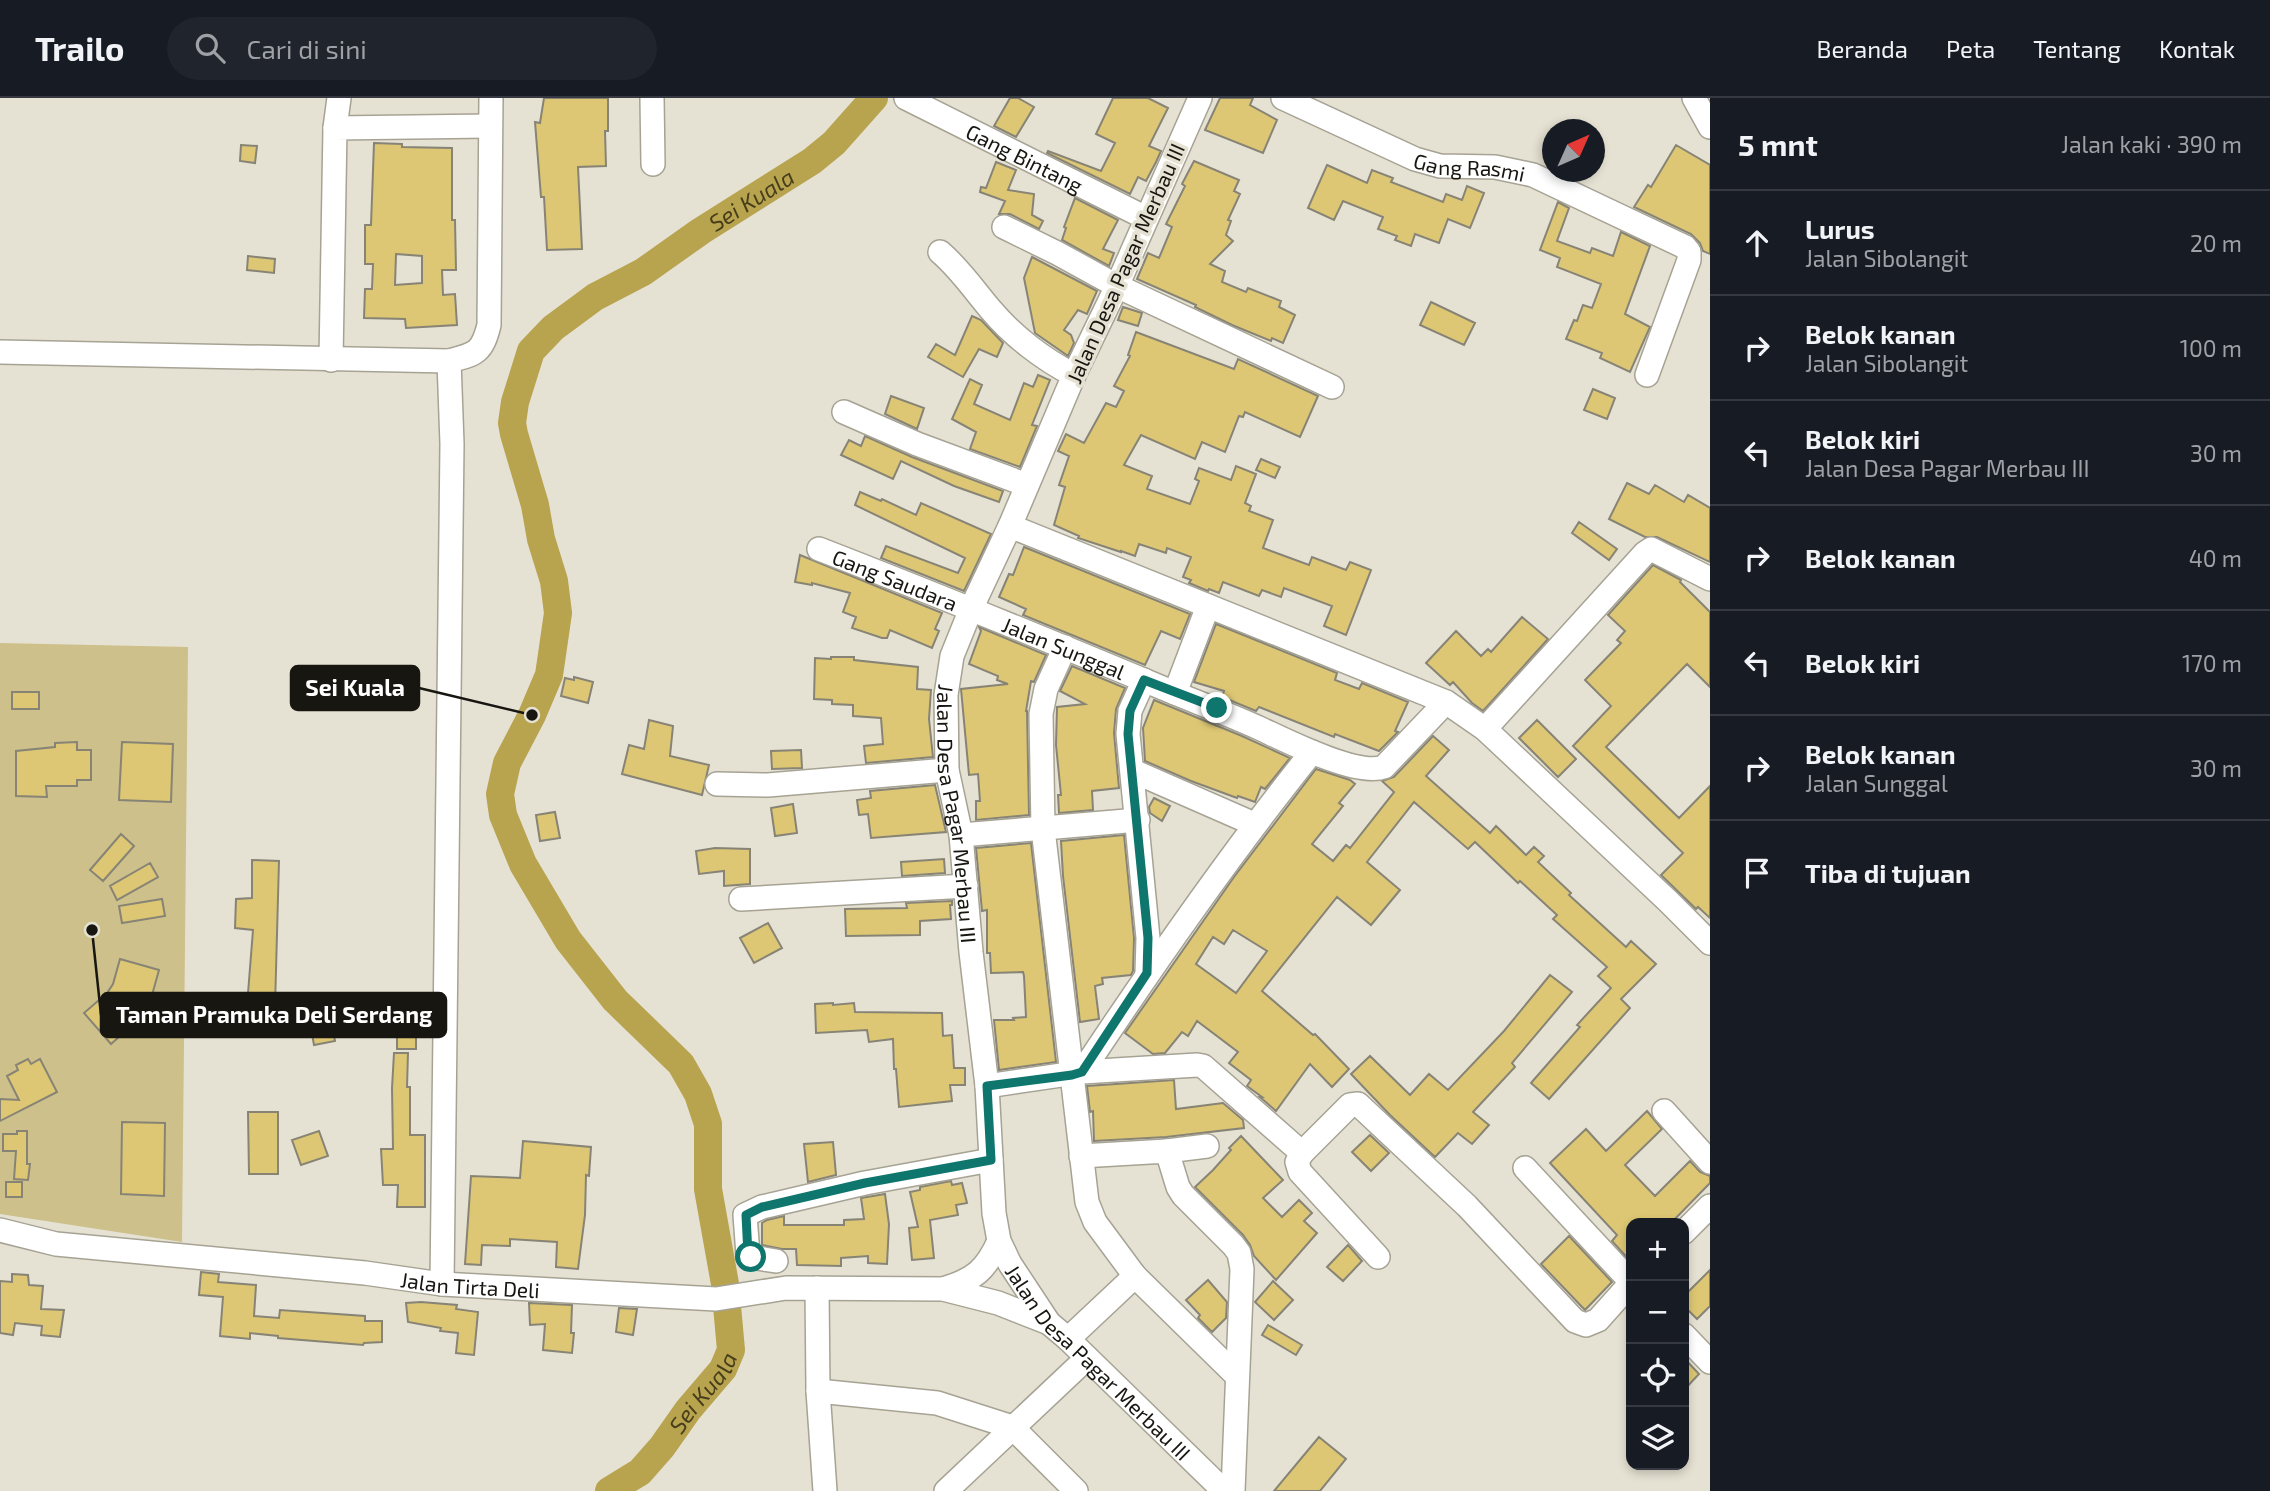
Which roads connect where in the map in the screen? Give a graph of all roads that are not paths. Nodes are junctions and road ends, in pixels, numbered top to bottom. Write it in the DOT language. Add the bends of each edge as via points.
graph roads {
  1 [pos="339,98"];
  2 [pos="491,98"];
  3 [pos="652,98"];
  4 [pos="902,98"];
  5 [pos="1200,98"];
  6 [pos="1283,98"];
  7 [pos="1694,98"];
  8 [pos="490,126"];
  9 [pos="1710,127"];
  10 [pos="335,128"];
  11 [pos="653,164"];
  12 [pos="1146,218"];
  13 [pos="1004,227"];
  14 [pos="940,252"];
  15 [pos="1117,286"];
  16 [pos="0,352"];
  17 [pos="331,360"];
  18 [pos="449,361"];
  19 [pos="1074,375"];
  20 [pos="1647,375"];
  21 [pos="1332,387"];
  22 [pos="844,412"];
  23 [pos="1027,485"];
  24 [pos="1010,526"];
  25 [pos="819,549"];
  26 [pos="1710,579"];
  27 [pos="1208,606"];
  28 [pos="971,609"];
  29 [pos="1065,647"];
  30 [pos="1144,680"];
  31 [pos="1175,693"];
  32 [pos="1446,702"];
  33 [pos="1485,729"];
  34 [pos="1312,752"];
  35 [pos="947,770"];
  36 [pos="1133,771"];
  37 [pos="718,784"];
  38 [pos="1138,820"];
  39 [pos="1254,824"];
  40 [pos="1043,829"];
  41 [pos="961,835"];
  42 [pos="966,886"];
  43 [pos="741,899"];
  44 [pos="1710,943"];
  45 [pos="1147,973"];
  46 [pos="1077,1073"];
  47 [pos="987,1086"];
  48 [pos="1664,1111"];
  49 [pos="1207,1146"];
  50 [pos="1167,1151"];
  51 [pos="1302,1153"];
  52 [pos="1081,1156"];
  53 [pos="991,1160"];
  54 [pos="1710,1162"];
  55 [pos="1525,1168"];
  56 [pos="1710,1206"];
  57 [pos="1689,1227"];
  58 [pos="0,1230"];
  59 [pos="999,1241"];
  60 [pos="1378,1257"];
  61 [pos="1135,1276"];
  62 [pos="1629,1281"];
  63 [pos="442,1284"];
  64 [pos="817,1287"];
  65 [pos="943,1289"];
  66 [pos="1626,1289"];
  67 [pos="764,1290"];
  68 [pos="1049,1324"];
  69 [pos="1068,1339"];
  70 [pos="1689,1340"];
  71 [pos="1087,1358"];
  72 [pos="1710,1362"];
  73 [pos="1237,1376"];
  74 [pos="818,1391"];
  75 [pos="1012,1427"];
  76 [pos="825,1491"];
  77 [pos="947,1491"];
  78 [pos="1076,1491"];
  79 [pos="1224,1491"];
  80 [pos="1233,1491"];
  1 -- 10 [label="street"];
  2 -- 8 [label="street"];
  3 -- 11 [label="street"];
  4 -- 12 [label="street, Gang Bintang"];
  5 -- 12 [label="street, Jalan Desa Pagar Merbau III"];
  6 -- 20 [label="street, Gang Rasmi" via="1415,159 1440,166 1496,167 1533,175 1685,247 1689,260"];
  7 -- 9 [label="street"];
  8 -- 10 [label="street"];
  8 -- 18 [label="street" via="489,325 475,354"];
  10 -- 17 [label="street"];
  12 -- 15 [label="street, Jalan Desa Pagar Merbau III"];
  13 -- 15 [label="street"];
  14 -- 19 [label="street" via="992,312 1043,357"];
  15 -- 19 [label="street, Jalan Desa Pagar Merbau III"];
  15 -- 21 [label="street"];
  16 -- 17 [label="street"];
  17 -- 18 [label="street"];
  18 -- 63 [label="street" via="452,458"];
  19 -- 23 [label="street, Jalan Desa Pagar Merbau III"];
  22 -- 23 [label="street"];
  23 -- 24 [label="street, Jalan Desa Pagar Merbau III"];
  24 -- 27 [label="street"];
  24 -- 28 [label="street, Jalan Desa Pagar Merbau III"];
  25 -- 28 [label="street, Gang Saudara"];
  26 -- 33 [label="street" via="1651,549"];
  27 -- 31 [label="street"];
  27 -- 32 [label="street"];
  28 -- 29 [label="street, Jalan Sunggal"];
  28 -- 35 [label="street, Jalan Desa Pagar Merbau III" via="952,656 946,695"];
  29 -- 30 [label="street, Jalan Sunggal"];
  29 -- 40 [label="street" via="1041,714"];
  30 -- 31 [label="street, Jalan Sunggal"];
  30 -- 36 [label="street" via="1128,722"];
  31 -- 34 [label="street, Jalan Sunggal"];
  32 -- 33 [label="street"];
  32 -- 34 [label="street, Jalan Sunggal" via="1384,767 1349,764"];
  33 -- 44 [label="street"];
  34 -- 39 [label="street"];
  35 -- 37 [label="street"];
  35 -- 41 [label="street, Jalan Desa Pagar Merbau III"];
  36 -- 38 [label="street"];
  36 -- 39 [label="street"];
  38 -- 40 [label="street"];
  38 -- 45 [label="street"];
  39 -- 45 [label="street"];
  40 -- 41 [label="street"];
  40 -- 46 [label="street"];
  41 -- 42 [label="street, Jalan Desa Pagar Merbau III"];
  42 -- 43 [label="street"];
  42 -- 47 [label="street, Jalan Desa Pagar Merbau III"];
  45 -- 46 [label="street"];
  46 -- 47 [label="street"];
  46 -- 51 [label="street" via="1203,1066"];
  46 -- 52 [label="street"];
  47 -- 53 [label="street, Jalan Desa Pagar Merbau III"];
  48 -- 54 [label="street"];
  49 -- 50 [label="street"];
  50 -- 52 [label="street"];
  50 -- 73 [label="street" via="1183,1195 1233,1245 1242,1261"];
  51 -- 60 [label="street" via="1297,1162 1300,1172"];
  51 -- 66 [label="street" via="1350,1105 1358,1104 1467,1206 1575,1321 1586,1325 1598,1320"];
  52 -- 61 [label="street" via="1090,1212"];
  53 -- 59 [label="street, Jalan Desa Pagar Merbau III"];
  53 -- 67 [label="street" via="865,1183 749,1212 748,1255 771,1260"];
  55 -- 62 [label="street"];
  56 -- 57 [label="street"];
  58 -- 63 [label="street, Jalan Tirta Deli" via="57,1244"];
  59 -- 65 [label="street, Jalan Tirta Deli" via="979,1273"];
  59 -- 68 [label="street, Jalan Desa Pagar Merbau III"];
  61 -- 69 [label="street"];
  61 -- 73 [label="street"];
  63 -- 67 [label="street, Jalan Tirta Deli" via="716,1299"];
  64 -- 65 [label="street, Jalan Tirta Deli"];
  64 -- 67 [label="street, Jalan Tirta Deli"];
  64 -- 74 [label="street"];
  65 -- 68 [label="street, Jalan Tirta Deli" via="998,1303"];
  68 -- 69 [label="street, Jalan Desa Pagar Merbau III"];
  69 -- 71 [label="street, Jalan Desa Pagar Merbau III"];
  70 -- 72 [label="street"];
  71 -- 75 [label="street"];
  71 -- 79 [label="street, Jalan Desa Pagar Merbau III"];
  73 -- 80 [label="street"];
  74 -- 75 [label="street" via="937,1403"];
  74 -- 76 [label="street"];
  75 -- 77 [label="street"];
  75 -- 78 [label="street"];
}
